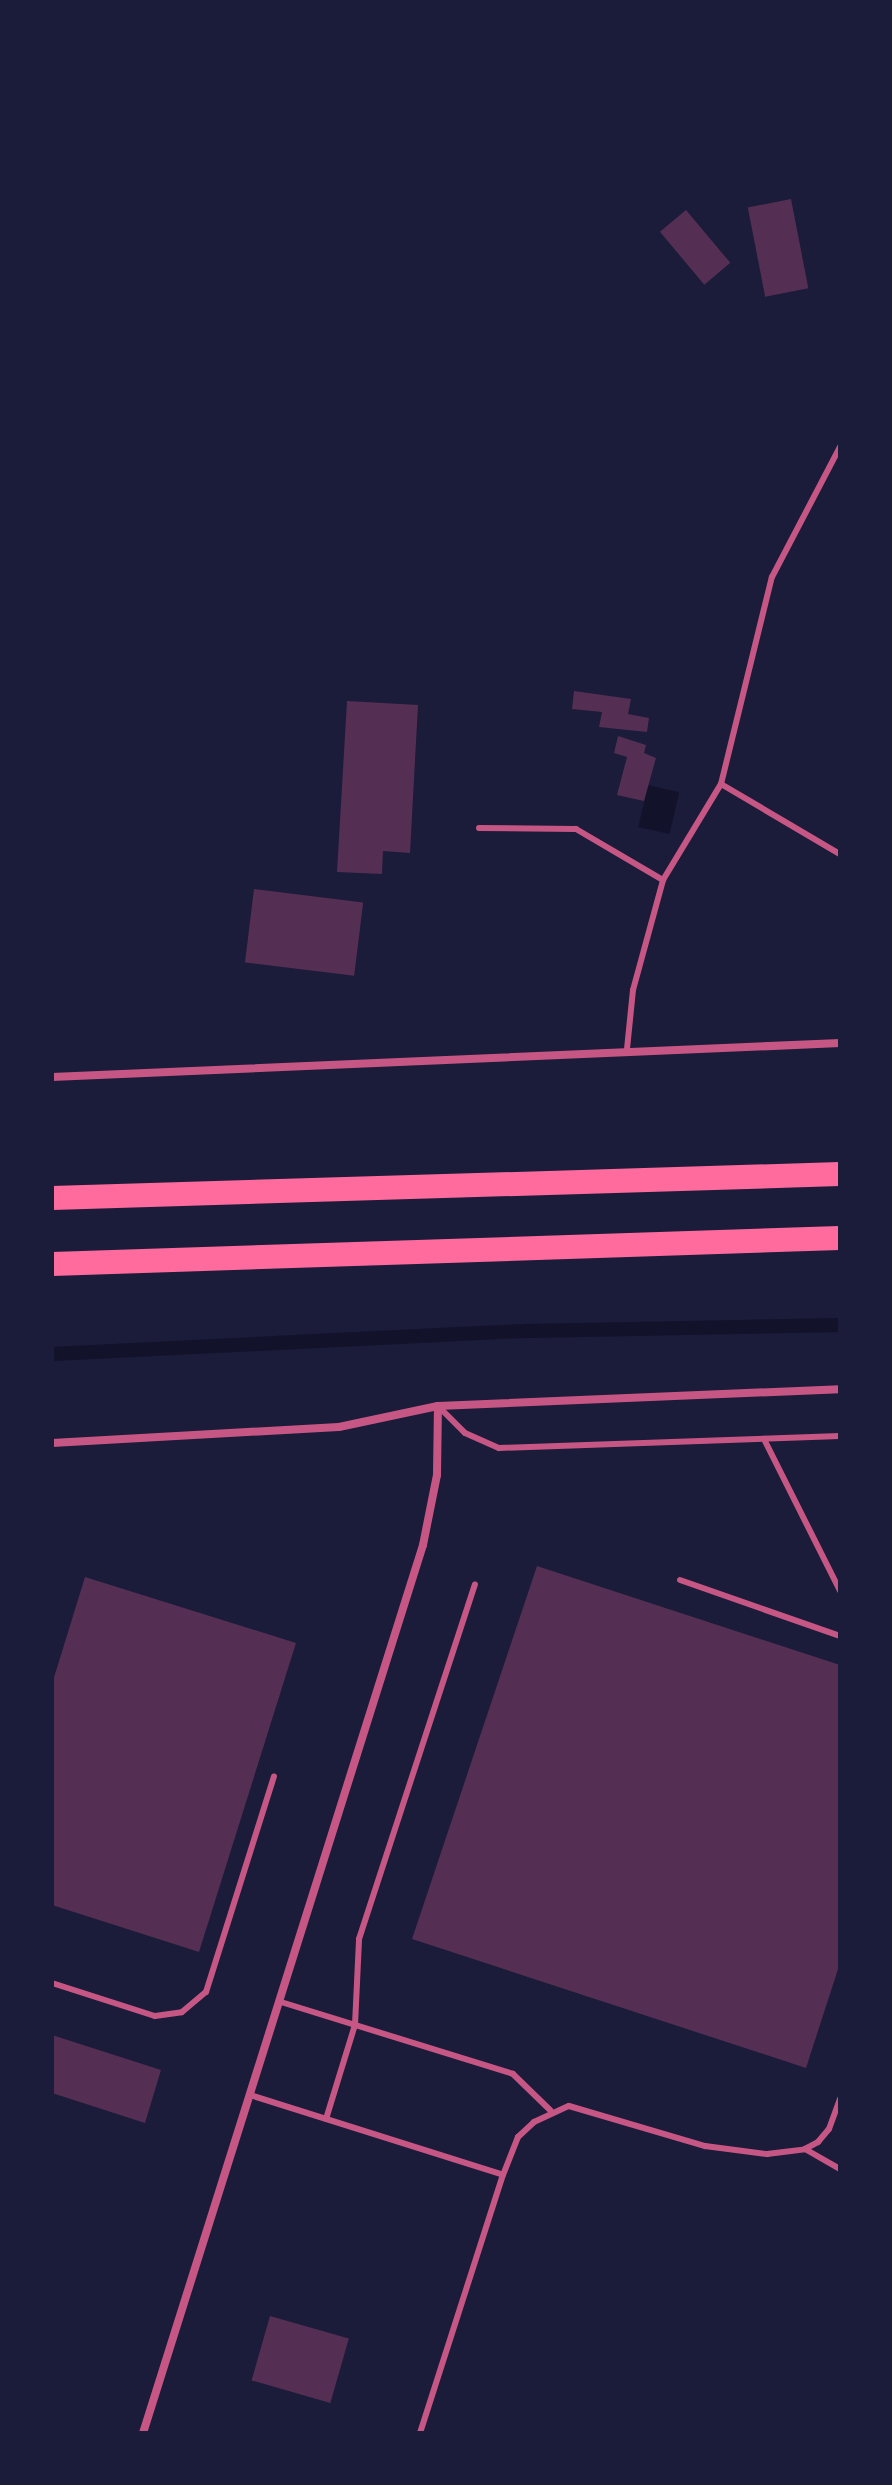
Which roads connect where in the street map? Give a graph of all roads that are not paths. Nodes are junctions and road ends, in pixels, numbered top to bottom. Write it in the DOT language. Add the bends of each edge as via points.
graph roads {
  1 [pos="840,447"];
  2 [pos="721,784"];
  3 [pos="479,828"];
  4 [pos="840,854"];
  5 [pos="663,880"];
  6 [pos="840,1043"];
  7 [pos="627,1049"];
  8 [pos="52,1077"];
  9 [pos="840,1174"];
  10 [pos="52,1198"];
  11 [pos="840,1238"];
  12 [pos="52,1264"];
  13 [pos="840,1389"];
  14 [pos="438,1406"];
  15 [pos="840,1436"];
  16 [pos="764,1439"];
  17 [pos="52,1443"];
  18 [pos="680,1580"];
  19 [pos="475,1585"];
  20 [pos="840,1591"];
  21 [pos="840,1636"];
  22 [pos="274,1776"];
  23 [pos="52,1983"];
  24 [pos="281,2002"];
  25 [pos="355,2025"];
  26 [pos="250,2095"];
  27 [pos="840,2099"];
  28 [pos="550,2110"];
  29 [pos="326,2119"];
  30 [pos="805,2149"];
  31 [pos="840,2169"];
  32 [pos="503,2175"];
  33 [pos="143,2433"];
  34 [pos="420,2433"];
  1 -- 2 [label="lane" via="772,577"];
  2 -- 4 [label="lane"];
  2 -- 5 [label="lane"];
  3 -- 5 [label="lane" via="576,829"];
  5 -- 7 [label="lane" via="633,990"];
  6 -- 7 [label="street"];
  7 -- 8 [label="street"];
  9 -- 10 [label="highway"];
  11 -- 12 [label="highway"];
  13 -- 14 [label="street"];
  14 -- 16 [label="lane" via="465,1433 499,1448"];
  14 -- 17 [label="street" via="339,1427"];
  14 -- 24 [label="street" via="437,1475 423,1545"];
  15 -- 16 [label="lane"];
  16 -- 20 [label="lane"];
  18 -- 21 [label="lane"];
  19 -- 25 [label="lane" via="359,1939"];
  22 -- 23 [label="lane" via="206,1992 182,2012 155,2016"];
  24 -- 25 [label="lane"];
  24 -- 26 [label="street"];
  25 -- 28 [label="lane" via="513,2074"];
  25 -- 29 [label="lane"];
  26 -- 29 [label="lane"];
  26 -- 33 [label="street"];
  27 -- 30 [label="lane" via="829,2129"];
  28 -- 30 [label="lane" via="590,2109 736,2154"];
  28 -- 32 [label="lane" via="518,2137"];
  29 -- 32 [label="lane"];
  30 -- 31 [label="lane"];
  32 -- 34 [label="lane"];
}
